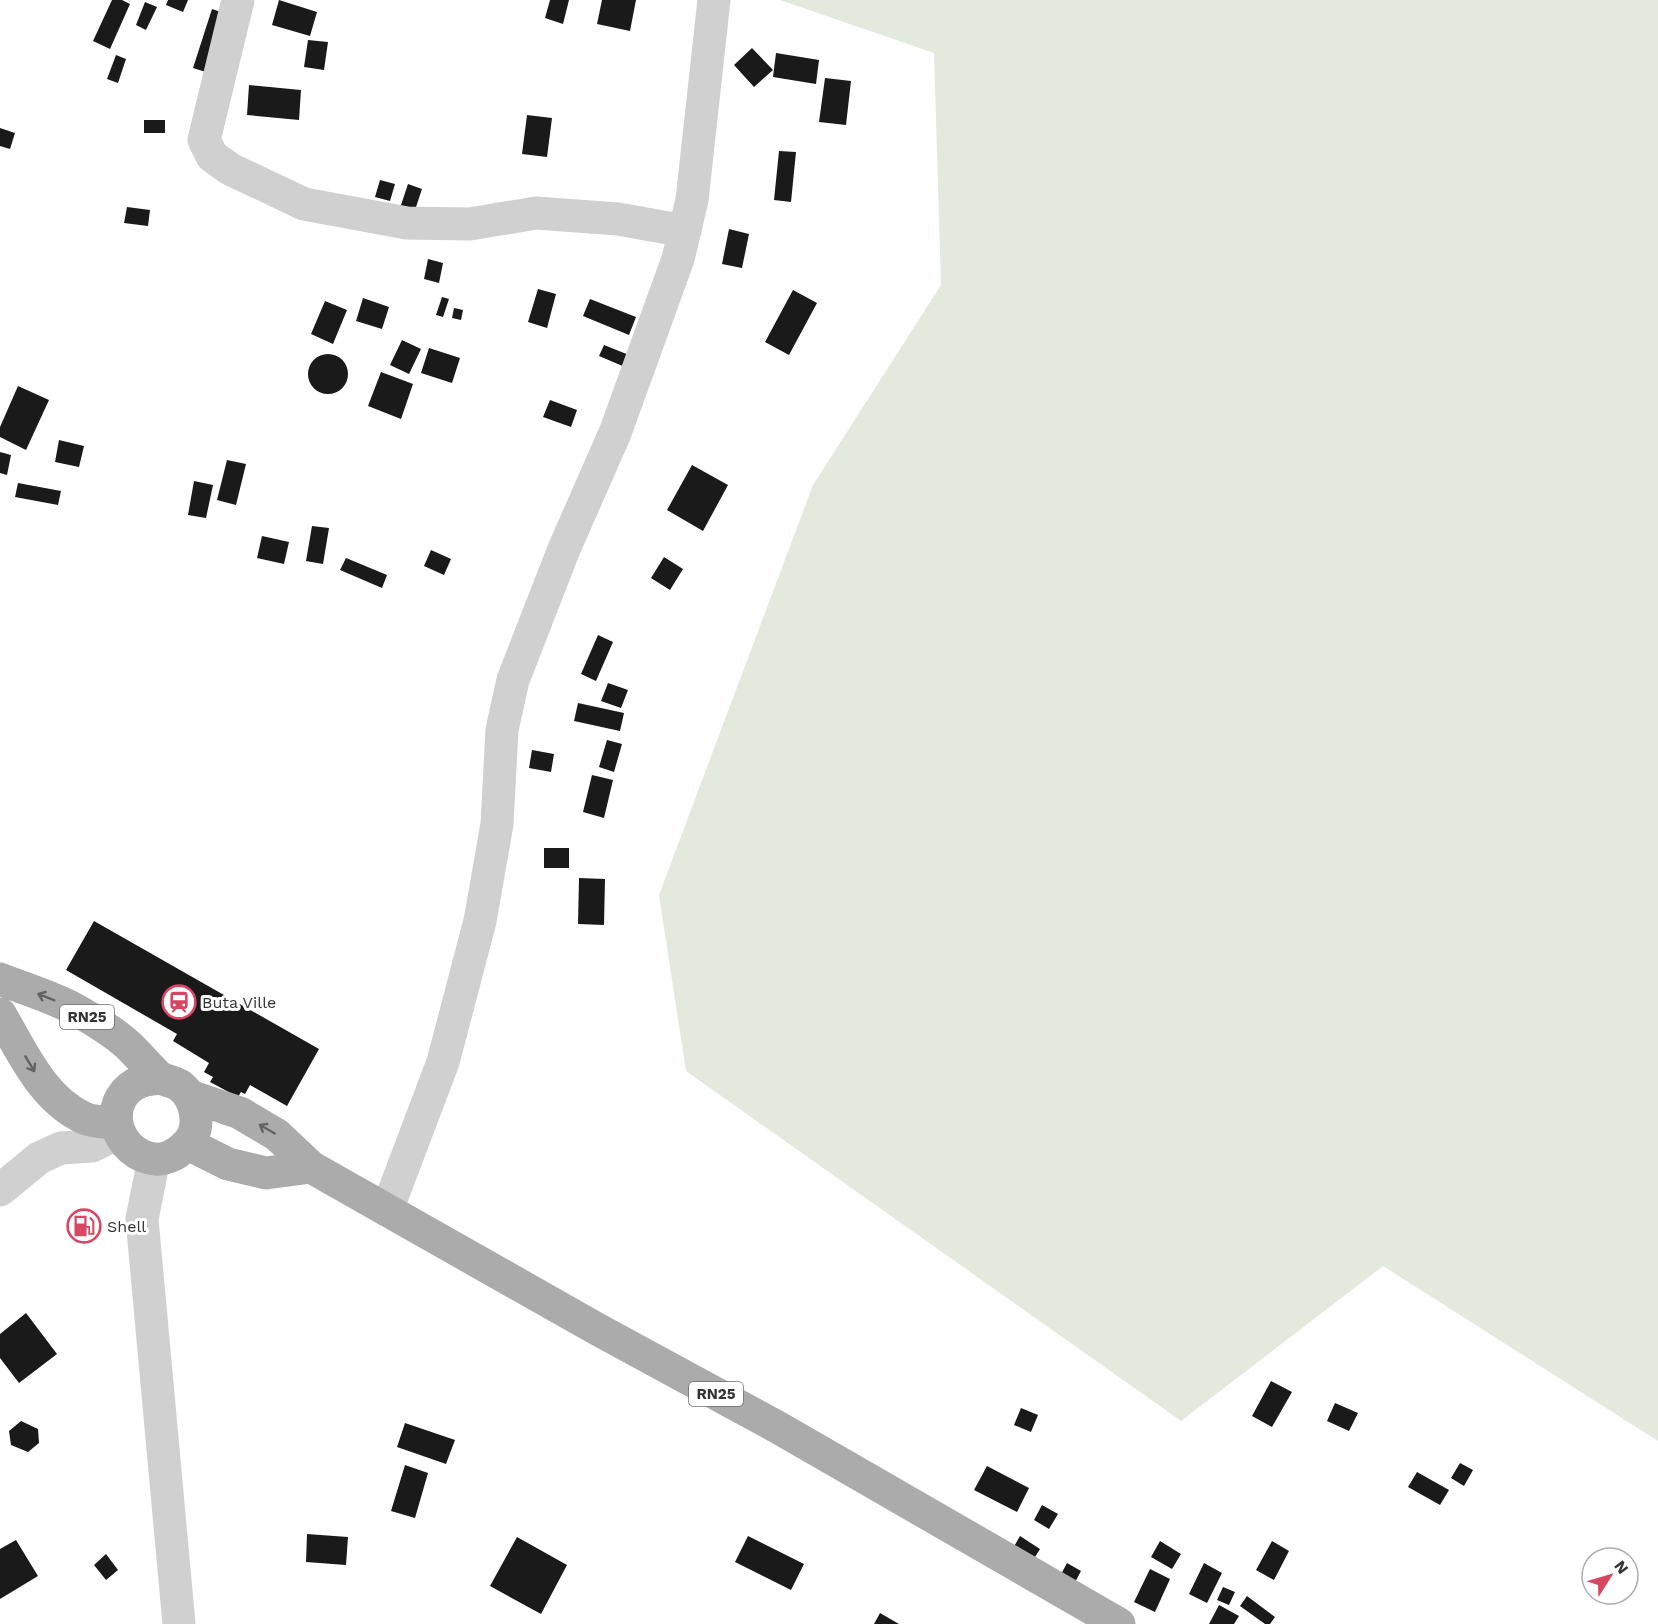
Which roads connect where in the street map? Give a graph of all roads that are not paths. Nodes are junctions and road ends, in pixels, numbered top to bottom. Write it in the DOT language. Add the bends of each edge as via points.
graph roads {
  1 [pos="237,0"];
  2 [pos="714,0"];
  3 [pos="685,231"];
  4 [pos="0,979"];
  5 [pos="0,1014"];
  6 [pos="161,1078"];
  7 [pos="190,1096"];
  8 [pos="117,1128"];
  9 [pos="188,1144"];
  10 [pos="154,1159"];
  11 [pos="311,1167"];
  12 [pos="0,1190"];
  13 [pos="387,1210"];
  14 [pos="179,1624"];
  15 [pos="1119,1624"];
  1 -- 3 [label="street" via="204,140 212,156 230,169 304,204 407,223 470,224 536,213 618,219"];
  2 -- 3 [label="street" via="692,200"];
  3 -- 13 [label="street" via="615,433 513,680 502,730 497,824 480,921 443,1062"];
  6 -- 4 [label="main road, RN25, one-way" via="127,1044 76,1010"];
  5 -- 8 [label="main road, one-way" via="40,1081 59,1102 85,1119"];
  6 -- 7 [label="main road" via="178,1085"];
  6 -- 8 [label="main road" via="143,1081 128,1090 118,1105"];
  7 -- 9 [label="main road" via="196,1112 196,1129"];
  11 -- 7 [label="main road, RN25, one-way" via="268,1129 240,1113"];
  8 -- 10 [label="main road" via="126,1146"];
  8 -- 12 [label="street" via="92,1146 62,1148 39,1158"];
  9 -- 10 [label="main road" via="173,1156"];
  9 -- 11 [label="main road" via="228,1164 266,1173"];
  10 -- 14 [label="street" via="142,1219"];
  11 -- 13 [label="main road, RN25"];
  13 -- 15 [label="main road, RN25"];
}
